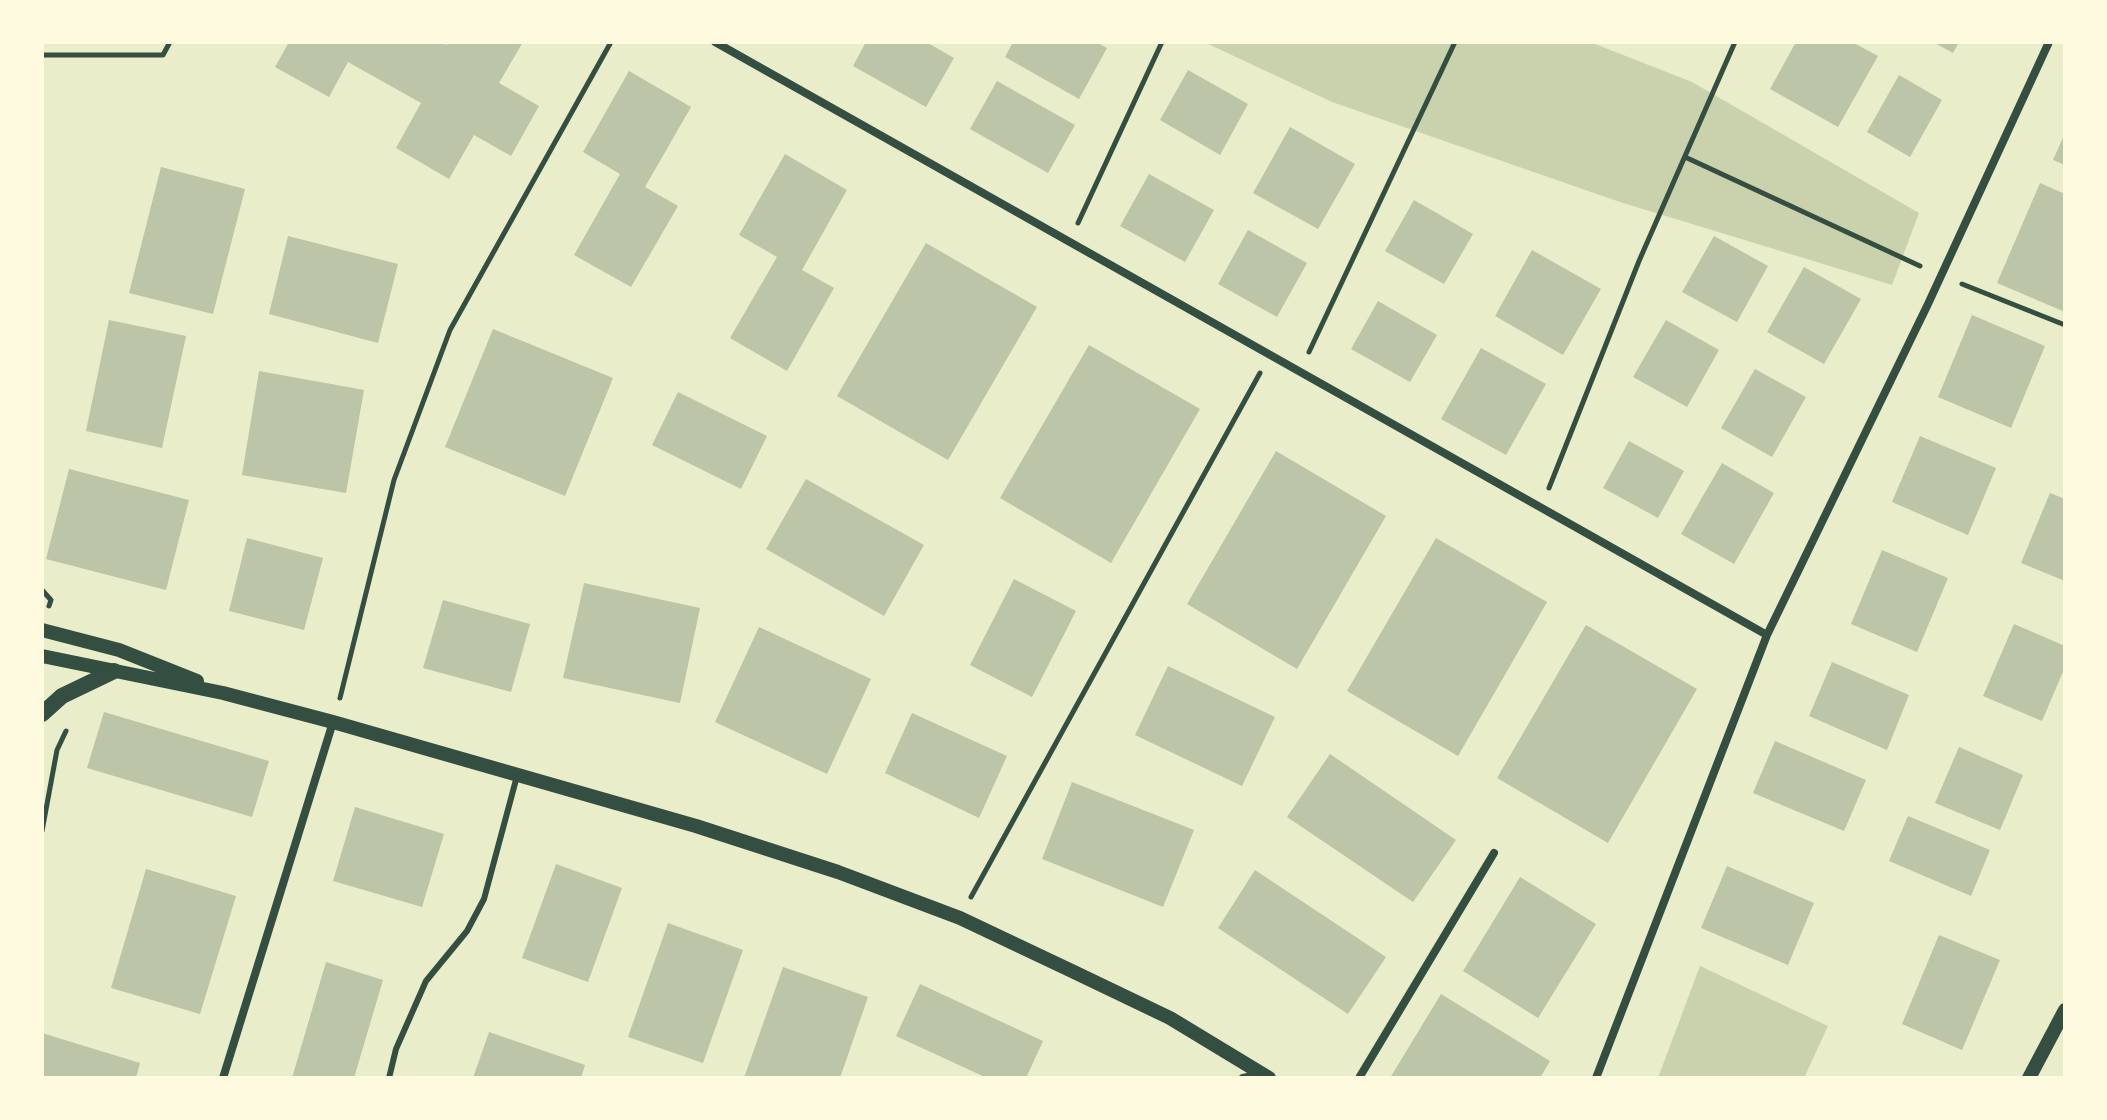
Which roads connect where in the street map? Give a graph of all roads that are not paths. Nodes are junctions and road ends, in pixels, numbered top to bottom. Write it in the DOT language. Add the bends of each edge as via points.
graph roads {
  1 [pos="715,42"];
  2 [pos="2049,42"];
  3 [pos="42,630"];
  4 [pos="1767,635"];
  5 [pos="42,656"];
  6 [pos="114,671"];
  7 [pos="223,693"];
  8 [pos="43,712"];
  9 [pos="333,722"];
  10 [pos="517,775"];
  11 [pos="1494,853"];
  12 [pos="2065,1010"];
  13 [pos="1266,1076"];
  14 [pos="223,1078"];
  15 [pos="389,1078"];
  16 [pos="1243,1078"];
  17 [pos="1359,1078"];
  18 [pos="1596,1078"];
  19 [pos="2029,1078"];
  1 -- 4 [label="street"];
  2 -- 4 [label="street"];
  3 -- 7 [label="street" via="119,650"];
  4 -- 18 [label="street"];
  5 -- 6 [label="street"];
  6 -- 7 [label="street"];
  6 -- 8 [label="main road" via="62,696"];
  7 -- 9 [label="street"];
  9 -- 10 [label="street"];
  9 -- 14 [label="street"];
  10 -- 13 [label="street" via="696,826 960,918 1170,1018"];
  10 -- 15 [label="lane" via="484,899 467,931 426,981"];
  11 -- 17 [label="street"];
  12 -- 19 [label="street"];
  13 -- 16 [label="street"];
}
